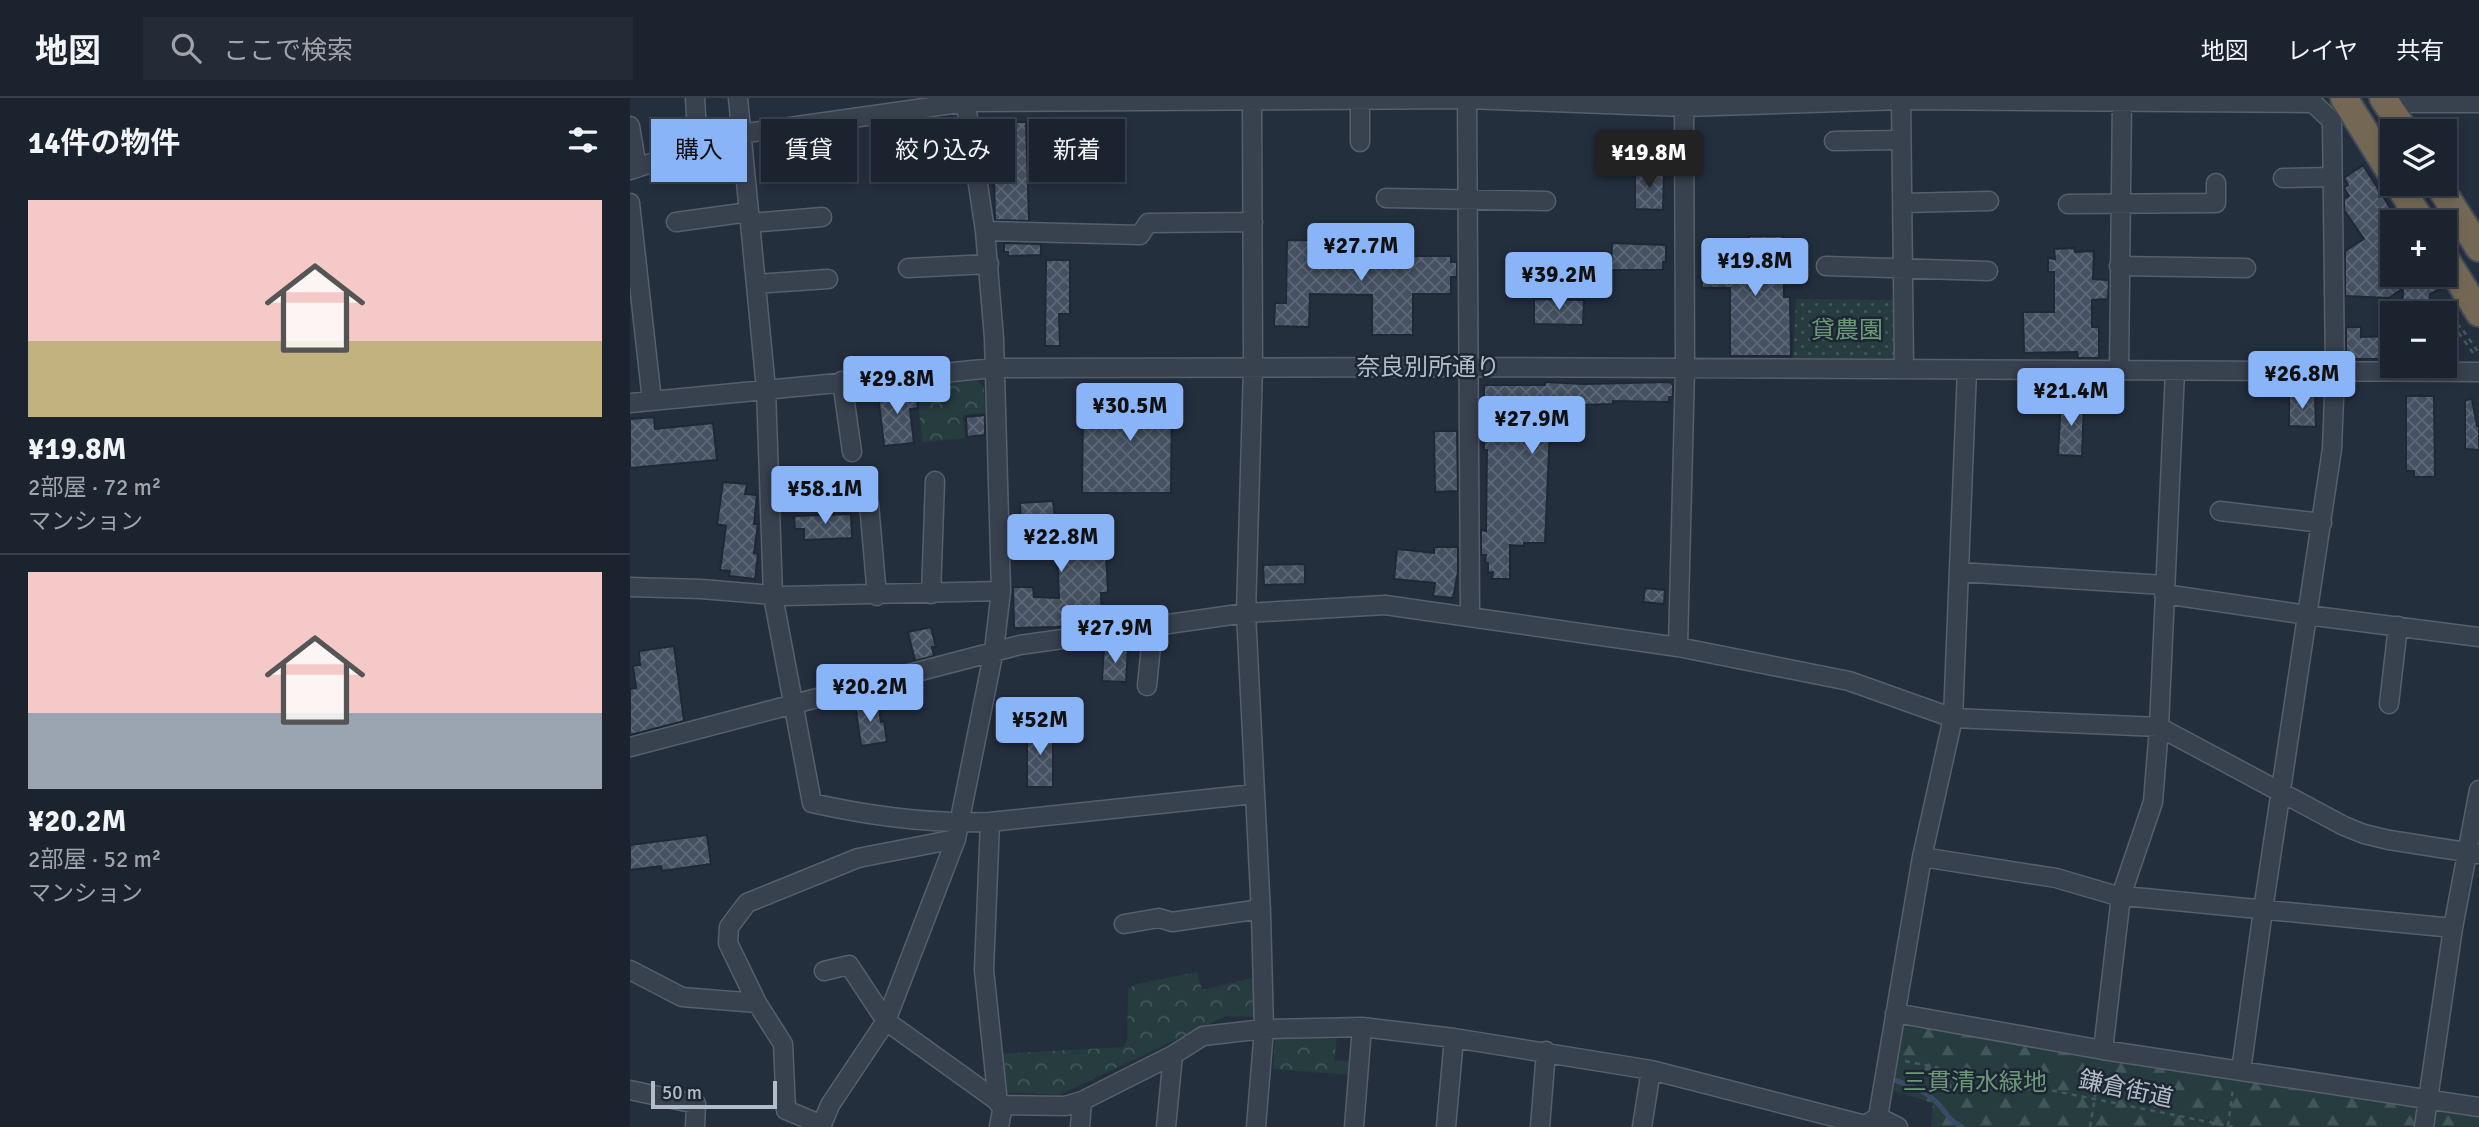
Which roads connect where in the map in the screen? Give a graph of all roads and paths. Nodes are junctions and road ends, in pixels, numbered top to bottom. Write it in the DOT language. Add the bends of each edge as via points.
graph roads {
  1 [pos="695,98"];
  2 [pos="738,98"];
  3 [pos="2344,98"];
  4 [pos="1252,99"];
  5 [pos="1360,99"];
  6 [pos="1395,99"];
  7 [pos="1467,99"];
  8 [pos="1901,99"];
  9 [pos="965,100"];
  10 [pos="1040,100"];
  11 [pos="1850,100"];
  12 [pos="2122,100"];
  13 [pos="2385,100"];
  14 [pos="2474,101"];
  15 [pos="1684,102"];
  16 [pos="696,119"];
  17 [pos="739,119"];
  18 [pos="2397,119"];
  19 [pos="630,126"];
  20 [pos="747,133"];
  21 [pos="1901,140"];
  22 [pos="1834,141"];
  23 [pos="1360,142"];
  24 [pos="2380,156"];
  25 [pos="651,163"];
  26 [pos="633,169"];
  27 [pos="2332,177"];
  28 [pos="2283,178"];
  29 [pos="745,182"];
  30 [pos="2216,183"];
  31 [pos="2446,196"];
  32 [pos="1385,198"];
  33 [pos="1467,200"];
  34 [pos="1546,201"];
  35 [pos="1989,201"];
  36 [pos="630,203"];
  37 [pos="1902,203"];
  38 [pos="2068,204"];
  39 [pos="2120,204"];
  40 [pos="822,217"];
  41 [pos="749,218"];
  42 [pos="676,222"];
  43 [pos="1253,222"];
  44 [pos="985,231"];
  45 [pos="2479,248"];
  46 [pos="989,264"];
  47 [pos="1826,266"];
  48 [pos="2119,266"];
  49 [pos="1902,267"];
  50 [pos="908,268"];
  51 [pos="2246,268"];
  52 [pos="1987,271"];
  53 [pos="2457,277"];
  54 [pos="828,279"];
  55 [pos="756,285"];
  56 [pos="2479,313"];
  57 [pos="2470,352"];
  58 [pos="2479,354"];
  59 [pos="1253,367"];
  60 [pos="1468,367"];
  61 [pos="994,368"];
  62 [pos="1685,369"];
  63 [pos="1904,369"];
  64 [pos="1967,370"];
  65 [pos="2119,370"];
  66 [pos="2175,371"];
  67 [pos="2335,371"];
  68 [pos="2479,372"];
  69 [pos="842,381"];
  70 [pos="766,389"];
  71 [pos="652,401"];
  72 [pos="630,403"];
  73 [pos="852,452"];
  74 [pos="935,481"];
  75 [pos="869,504"];
  76 [pos="2220,511"];
  77 [pos="2322,523"];
  78 [pos="1959,572"];
  79 [pos="630,587"];
  80 [pos="2164,590"];
  81 [pos="1001,591"];
  82 [pos="931,594"];
  83 [pos="773,596"];
  84 [pos="877,596"];
  85 [pos="1246,612"];
  86 [pos="2307,615"];
  87 [pos="1470,616"];
  88 [pos="1153,626"];
  89 [pos="2398,626"];
  90 [pos="2479,637"];
  91 [pos="1678,647"];
  92 [pos="994,650"];
  93 [pos="1147,686"];
  94 [pos="795,704"];
  95 [pos="2389,704"];
  96 [pos="1953,718"];
  97 [pos="2159,727"];
  98 [pos="630,747"];
  99 [pos="2479,790"];
  100 [pos="2280,792"];
  101 [pos="1254,794"];
  102 [pos="990,822"];
  103 [pos="958,831"];
  104 [pos="2473,853"];
  105 [pos="1922,857"];
  106 [pos="2121,896"];
  107 [pos="1261,909"];
  108 [pos="2263,910"];
  109 [pos="1124,925"];
  110 [pos="2453,928"];
  111 [pos="630,970"];
  112 [pos="824,971"];
  113 [pos="758,1003"];
  114 [pos="1895,1013"];
  115 [pos="886,1021"];
  116 [pos="1362,1027"];
  117 [pos="1264,1029"];
  118 [pos="1454,1038"];
  119 [pos="2103,1050"];
  120 [pos="1546,1051"];
  121 [pos="1173,1055"];
  122 [pos="1888,1058"];
  123 [pos="1651,1070"];
  124 [pos="2238,1071"];
  125 [pos="630,1090"];
  126 [pos="2427,1099"];
  127 [pos="2095,1100"];
  128 [pos="1082,1101"];
  129 [pos="1000,1104"];
  130 [pos="2479,1107"];
  131 [pos="1869,1123"];
  132 [pos="822,1126"];
  133 [pos="2228,1126"];
  134 [pos="695,1127"];
  135 [pos="999,1127"];
  136 [pos="1080,1127"];
  137 [pos="1166,1127"];
  138 [pos="1256,1127"];
  139 [pos="1354,1127"];
  140 [pos="1446,1127"];
  141 [pos="1539,1127"];
  142 [pos="1642,1127"];
  143 [pos="1898,1127"];
  144 [pos="2090,1127"];
  145 [pos="2234,1127"];
  146 [pos="2424,1127"];
  1 -- 16 [label="street"];
  2 -- 17 [label="street"];
  3 -- 24 [label="highway"];
  4 -- 5 [label="street"];
  4 -- 10 [label="street"];
  4 -- 43 [label="street"];
  5 -- 6 [label="street"];
  5 -- 23 [label="street"];
  6 -- 7 [label="street"];
  7 -- 15 [label="street"];
  7 -- 33 [label="street"];
  8 -- 11 [label="street"];
  8 -- 12 [label="street"];
  8 -- 21 [label="street"];
  9 -- 10 [label="street"];
  9 -- 20 [label="street"];
  9 -- 44 [label="street"];
  11 -- 15 [label="street"];
  12 -- 27 [label="street" via="2314,103 2332,121"];
  12 -- 39 [label="street"];
  13 -- 14 [label="street"];
  13 -- 18 [label="highway"];
  15 -- 62 [label="street"];
  19 -- 26 [label="street"];
  21 -- 22 [label="street"];
  21 -- 37 [label="street"];
  25 -- 26 [label="street"];
  27 -- 28 [label="street"];
  27 -- 67 [label="street"];
  29 -- 41 [label="street"];
  30 -- 39 [label="street" via="2216,203"];
  31 -- 45 [label="highway"];
  32 -- 33 [label="street"];
  33 -- 34 [label="street"];
  33 -- 60 [label="street"];
  35 -- 37 [label="street"];
  36 -- 71 [label="street"];
  37 -- 49 [label="street"];
  38 -- 39 [label="street"];
  39 -- 48 [label="street"];
  40 -- 41 [label="street"];
  41 -- 42 [label="street"];
  41 -- 55 [label="street"];
  43 -- 44 [label="street" via="1148,223 1140,235"];
  43 -- 59 [label="street"];
  44 -- 46 [label="street"];
  46 -- 50 [label="street"];
  46 -- 61 [label="street"];
  47 -- 49 [label="street"];
  48 -- 51 [label="street"];
  48 -- 65 [label="street"];
  49 -- 52 [label="street"];
  49 -- 63 [label="street"];
  53 -- 56 [label="highway"];
  54 -- 55 [label="street"];
  55 -- 70 [label="street"];
  57 -- 58 [label="path" via="2456,329 2460,326"];
  59 -- 60 [label="street, 奈良別所通り"];
  59 -- 61 [label="street, 奈良別所通り"];
  59 -- 85 [label="street"];
  60 -- 62 [label="street, 奈良別所通り"];
  60 -- 87 [label="street"];
  61 -- 69 [label="street, 奈良別所通り"];
  61 -- 81 [label="street"];
  62 -- 63 [label="street, 奈良別所通り"];
  62 -- 91 [label="street"];
  63 -- 64 [label="street, 奈良別所通り"];
  64 -- 65 [label="street, 奈良別所通り"];
  64 -- 78 [label="street"];
  65 -- 66 [label="street, 奈良別所通り"];
  66 -- 67 [label="street, 奈良別所通り"];
  66 -- 80 [label="street"];
  67 -- 68 [label="street, 奈良別所通り"];
  67 -- 77 [label="street" via="2332,449"];
  69 -- 70 [label="street, 奈良別所通り"];
  69 -- 73 [label="street"];
  70 -- 71 [label="street, 奈良別所通り"];
  70 -- 83 [label="street"];
  71 -- 72 [label="street, 奈良別所通り"];
  74 -- 82 [label="street"];
  75 -- 84 [label="street"];
  76 -- 77 [label="street"];
  77 -- 86 [label="street"];
  78 -- 80 [label="street"];
  78 -- 96 [label="street"];
  79 -- 83 [label="street"];
  80 -- 86 [label="street"];
  80 -- 97 [label="street"];
  81 -- 82 [label="street"];
  81 -- 92 [label="street"];
  82 -- 84 [label="street"];
  83 -- 84 [label="street"];
  83 -- 94 [label="street"];
  85 -- 87 [label="street" via="1385,606"];
  85 -- 88 [label="street"];
  85 -- 101 [label="street"];
  86 -- 89 [label="street"];
  86 -- 100 [label="street"];
  87 -- 91 [label="street"];
  88 -- 92 [label="street"];
  88 -- 93 [label="street"];
  89 -- 90 [label="street"];
  89 -- 95 [label="street"];
  91 -- 96 [label="street" via="1849,681"];
  92 -- 94 [label="street"];
  92 -- 103 [label="street"];
  94 -- 98 [label="street"];
  94 -- 103 [label="street" via="812,803"];
  96 -- 97 [label="street"];
  96 -- 105 [label="street"];
  97 -- 100 [label="street"];
  97 -- 106 [label="street" via="2153,802"];
  99 -- 104 [label="street"];
  100 -- 104 [label="street" via="2364,834"];
  100 -- 108 [label="street"];
  101 -- 102 [label="street"];
  101 -- 107 [label="street"];
  102 -- 103 [label="street"];
  102 -- 129 [label="street" via="984,970"];
  103 -- 113 [label="street" via="858,858 747,902 729,927 728,943"];
  103 -- 115 [label="street"];
  104 -- 110 [label="street"];
  105 -- 106 [label="street" via="2056,878"];
  105 -- 114 [label="street"];
  106 -- 108 [label="street"];
  106 -- 119 [label="street"];
  107 -- 109 [label="street"];
  107 -- 117 [label="street"];
  108 -- 110 [label="street"];
  108 -- 124 [label="street"];
  110 -- 126 [label="street"];
  111 -- 113 [label="street" via="682,998"];
  112 -- 115 [label="street" via="849,965"];
  113 -- 132 [label="street" via="783,1044 786,1110"];
  114 -- 119 [label="street"];
  114 -- 122 [label="street"];
  115 -- 129 [label="street"];
  115 -- 132 [label="street" via="830,1105"];
  116 -- 117 [label="street"];
  116 -- 118 [label="street"];
  116 -- 139 [label="street"];
  117 -- 121 [label="street" via="1203,1036"];
  117 -- 138 [label="street"];
  118 -- 120 [label="street"];
  118 -- 140 [label="street"];
  119 -- 124 [label="street"];
  119 -- 127 [label="path"];
  120 -- 123 [label="street"];
  120 -- 141 [label="street"];
  121 -- 128 [label="street"];
  121 -- 137 [label="street"];
  122 -- 127 [label="path, 鎌倉街道"];
  122 -- 131 [label="street"];
  123 -- 131 [label="street"];
  123 -- 142 [label="street"];
  124 -- 126 [label="street"];
  124 -- 133 [label="path"];
  125 -- 134 [label="street" via="696,1104"];
  126 -- 130 [label="street"];
  126 -- 146 [label="street"];
  127 -- 133 [label="path, 鎌倉街道"];
  127 -- 144 [label="path"];
  128 -- 129 [label="street" via="1065,1106"];
  128 -- 136 [label="street"];
  129 -- 135 [label="street"];
  131 -- 143 [label="street"];
  133 -- 145 [label="path, 鎌倉街道"];
}
